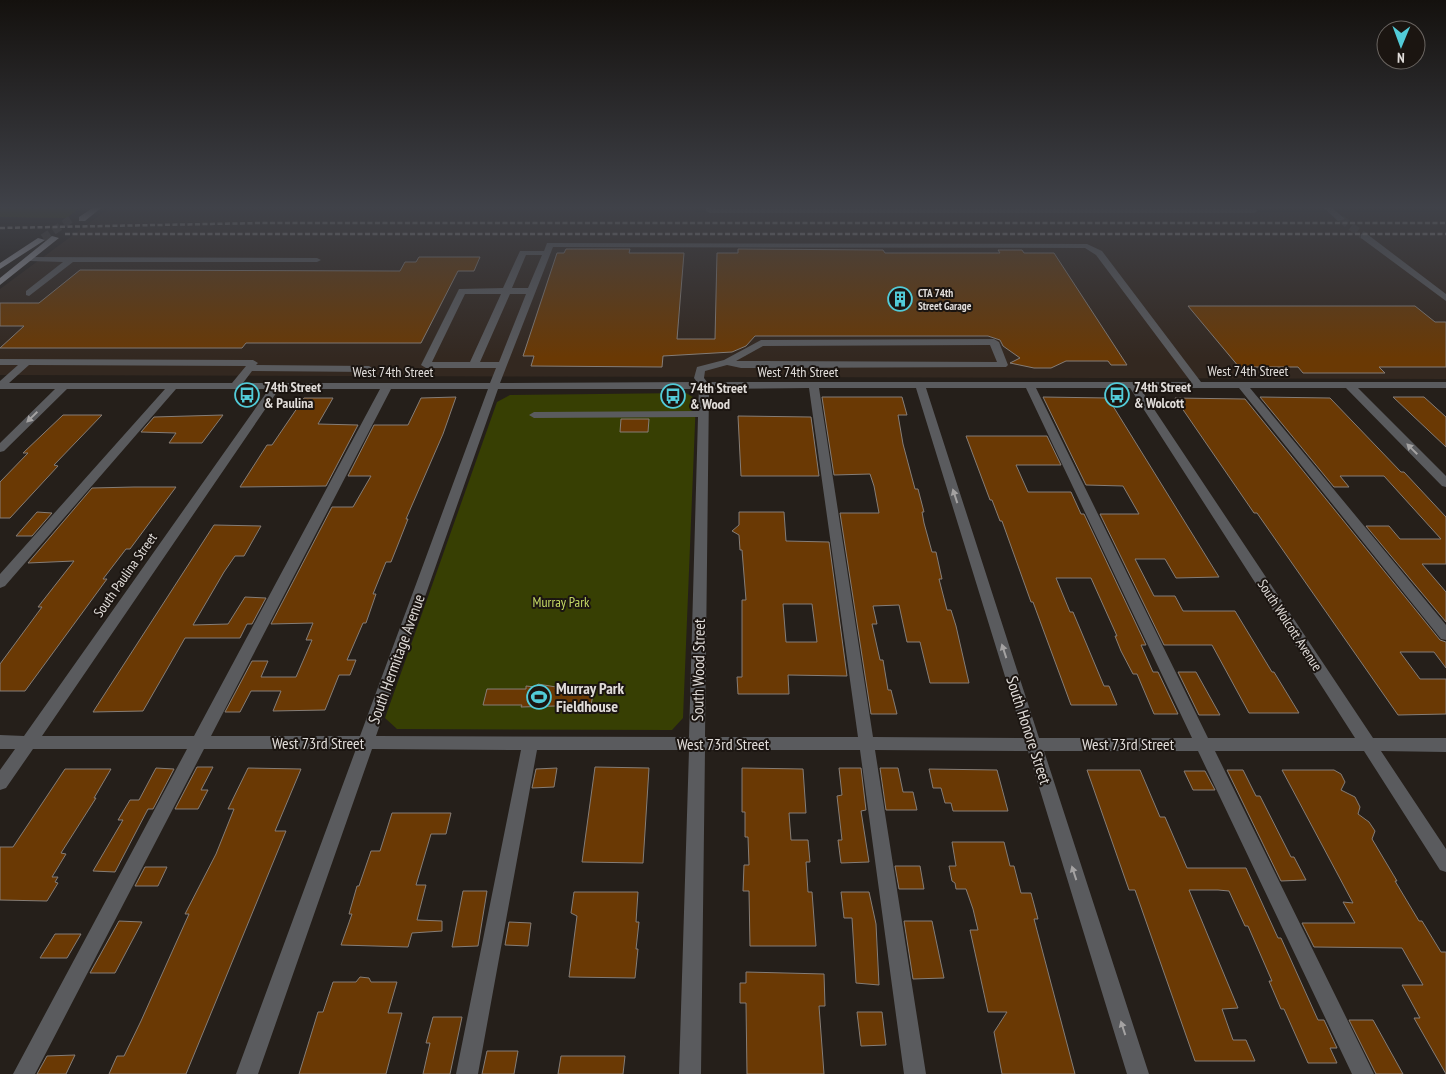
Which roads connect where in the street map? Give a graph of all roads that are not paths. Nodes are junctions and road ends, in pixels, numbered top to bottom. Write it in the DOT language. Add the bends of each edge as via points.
graph roads {
  1 [pos="15,257"];
  2 [pos="31,257"];
  3 [pos="521,257"];
  4 [pos="545,257"];
  5 [pos="1102,257"];
  6 [pos="1392,257"];
  7 [pos="29,259"];
  8 [pos="71,259"];
  9 [pos="318,260"];
  10 [pos="0,267"];
  11 [pos="0,282"];
  12 [pos="506,291"];
  13 [pos="531,291"];
  14 [pos="30,293"];
  15 [pos="1446,298"];
  16 [pos="0,362"];
  17 [pos="27,362"];
  18 [pos="727,362"];
  19 [pos="908,364"];
  20 [pos="921,364"];
  21 [pos="474,365"];
  22 [pos="502,365"];
  23 [pos="249,368"];
  24 [pos="368,369"];
  25 [pos="1029,385"];
  26 [pos="1133,385"];
  27 [pos="1198,385"];
  28 [pos="1242,385"];
  29 [pos="1349,385"];
  30 [pos="1446,385"];
  31 [pos="0,386"];
  32 [pos="64,386"];
  33 [pos="173,386"];
  34 [pos="235,386"];
  35 [pos="276,386"];
  36 [pos="387,386"];
  37 [pos="494,386"];
  38 [pos="704,386"];
  39 [pos="814,386"];
  40 [pos="920,386"];
  41 [pos="704,414"];
  42 [pos="534,415"];
  43 [pos="0,449"];
  44 [pos="1446,483"];
  45 [pos="0,583"];
  46 [pos="1446,635"];
  47 [pos="0,742"];
  48 [pos="29,742"];
  49 [pos="199,742"];
  50 [pos="366,743"];
  51 [pos="530,743"];
  52 [pos="697,744"];
  53 [pos="867,744"];
  54 [pos="1034,744"];
  55 [pos="1204,745"];
  56 [pos="1368,745"];
  57 [pos="1446,745"];
  58 [pos="0,783"];
  59 [pos="1446,864"];
  60 [pos="24,1074"];
  61 [pos="247,1074"];
  62 [pos="467,1074"];
  63 [pos="690,1074"];
  64 [pos="916,1074"];
  65 [pos="1138,1074"];
  66 [pos="1363,1074"];
  1 -- 10 [label="main road"];
  2 -- 7 [label="main road"];
  3 -- 12 [label="street"];
  4 -- 13 [label="street, South Hermitage Avenue"];
  5 -- 27 [label="street"];
  6 -- 15 [label="street"];
  7 -- 8 [label="street"];
  7 -- 11 [label="main road"];
  8 -- 9 [label="street"];
  8 -- 14 [label="street"];
  12 -- 13 [label="street"];
  12 -- 21 [label="street"];
  12 -- 21 [label="street" via="462,291 426,365"];
  13 -- 22 [label="street, South Hermitage Avenue"];
  16 -- 17 [label="street"];
  17 -- 23 [label="street" via="253,363"];
  17 -- 31 [label="street"];
  18 -- 19 [label="street" via="741,365"];
  18 -- 20 [label="street" via="761,343 994,342 1003,364"];
  18 -- 38 [label="street" via="710,365 715,370 714,379"];
  19 -- 20 [label="street"];
  19 -- 40 [label="street" via="912,379"];
  20 -- 40 [label="street" via="926,379"];
  21 -- 22 [label="street"];
  22 -- 37 [label="street, South Hermitage Avenue"];
  23 -- 24 [label="street"];
  23 -- 34 [label="street"];
  25 -- 26 [label="street, West 74th Street"];
  25 -- 40 [label="street, West 74th Street"];
  25 -- 55 [label="street"];
  26 -- 27 [label="street, West 74th Street"];
  26 -- 56 [label="street, South Wolcott Avenue"];
  27 -- 28 [label="street, West 74th Street"];
  28 -- 29 [label="street, West 74th Street"];
  28 -- 46 [label="street"];
  29 -- 30 [label="street, West 74th Street"];
  44 -- 29 [label="street, one-way"];
  31 -- 32 [label="street, West 74th Street"];
  32 -- 33 [label="street, West 74th Street"];
  32 -- 43 [label="street, one-way"];
  33 -- 34 [label="street, West 74th Street"];
  33 -- 45 [label="street"];
  34 -- 35 [label="street, West 74th Street"];
  35 -- 36 [label="street, West 74th Street"];
  35 -- 48 [label="street, South Paulina Street"];
  36 -- 37 [label="street, West 74th Street"];
  36 -- 49 [label="street"];
  37 -- 38 [label="street, West 74th Street"];
  37 -- 50 [label="street, South Hermitage Avenue"];
  38 -- 39 [label="street, West 74th Street"];
  38 -- 41 [label="street, South Wood Street"];
  39 -- 40 [label="street, West 74th Street"];
  39 -- 53 [label="street"];
  54 -- 40 [label="street, South Honore Street, one-way"];
  41 -- 42 [label="street"];
  41 -- 52 [label="street, South Wood Street"];
  47 -- 48 [label="street, West 73rd Street"];
  48 -- 49 [label="street, West 73rd Street"];
  48 -- 58 [label="street, South Paulina Street"];
  49 -- 50 [label="street, West 73rd Street"];
  49 -- 60 [label="street"];
  50 -- 51 [label="street, West 73rd Street"];
  50 -- 61 [label="street, South Hermitage Avenue"];
  51 -- 52 [label="street, West 73rd Street"];
  51 -- 62 [label="street"];
  52 -- 53 [label="street, West 73rd Street"];
  52 -- 63 [label="street, South Wood Street"];
  53 -- 54 [label="street, West 73rd Street"];
  53 -- 64 [label="street"];
  54 -- 55 [label="street, West 73rd Street"];
  65 -- 54 [label="street, South Honore Street, one-way"];
  55 -- 56 [label="street, West 73rd Street"];
  55 -- 66 [label="street"];
  56 -- 57 [label="street, West 73rd Street"];
  56 -- 59 [label="street, South Wolcott Avenue"];
}
